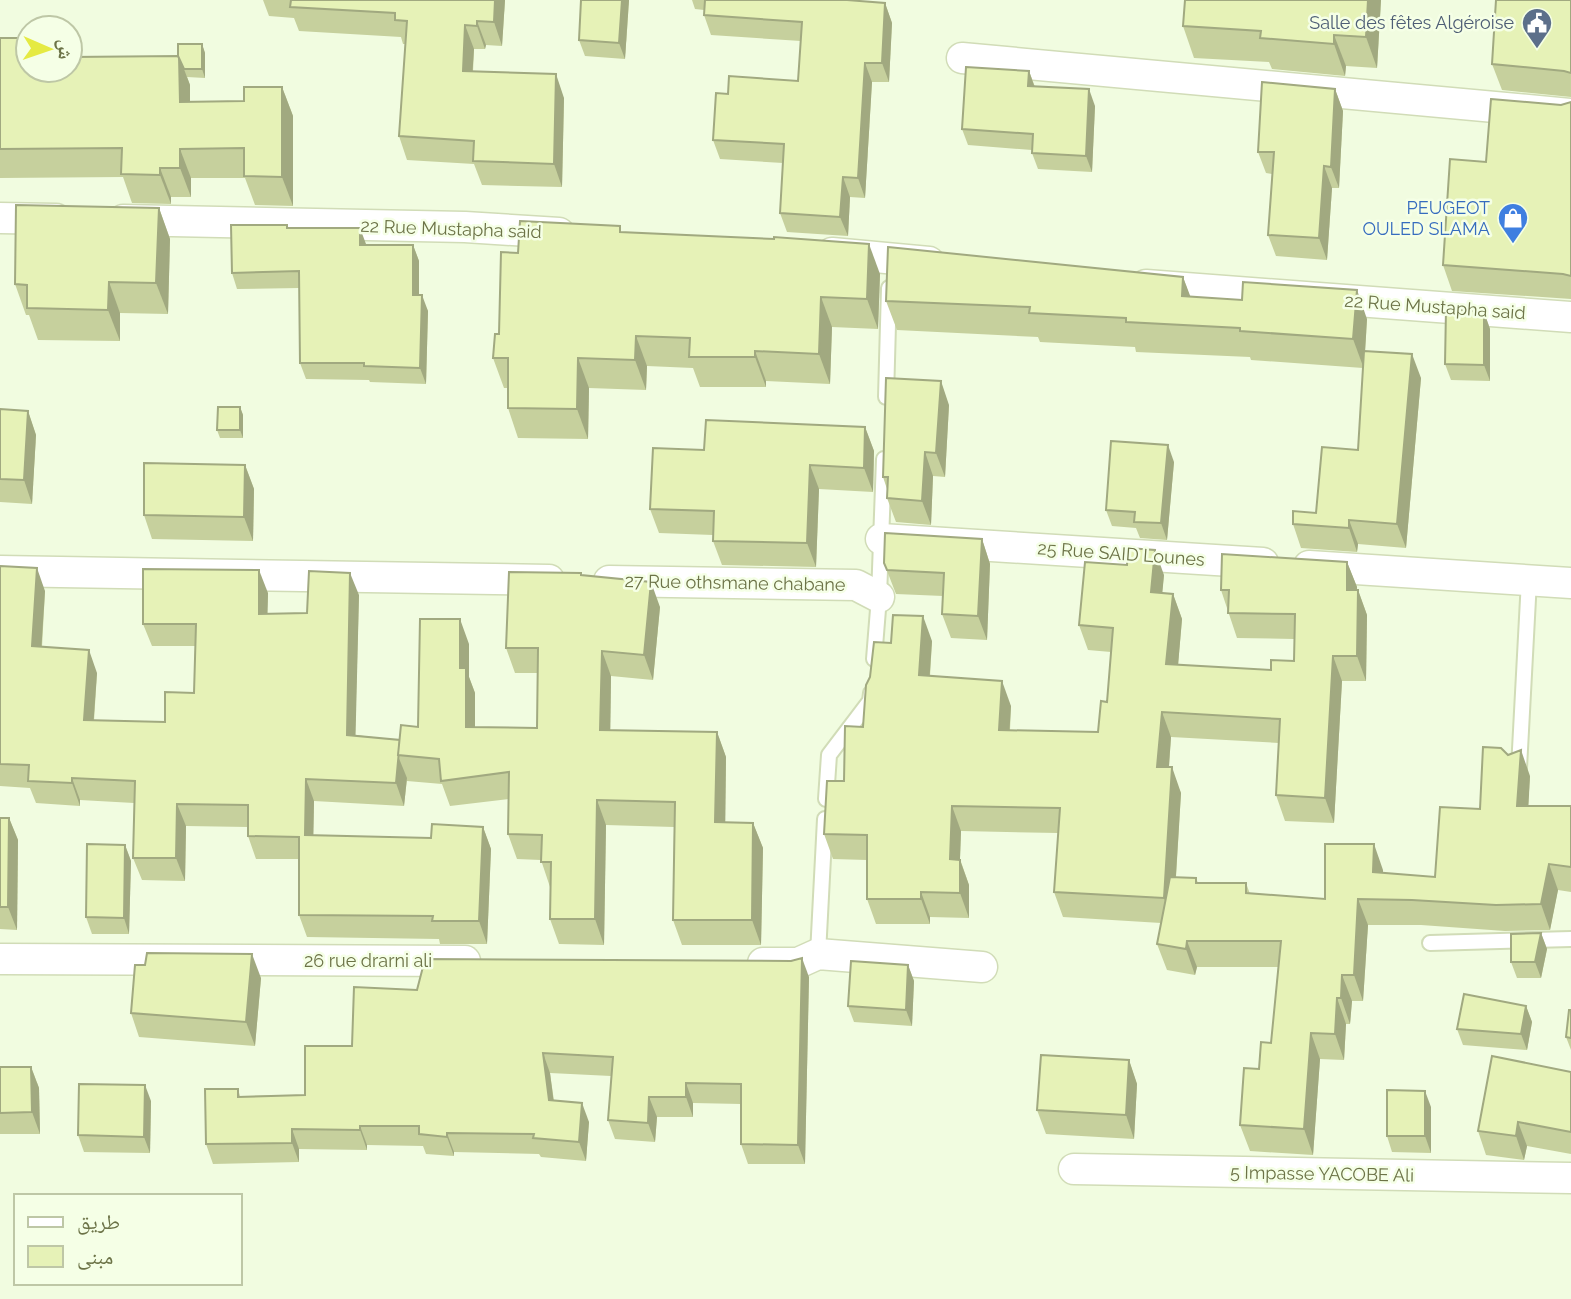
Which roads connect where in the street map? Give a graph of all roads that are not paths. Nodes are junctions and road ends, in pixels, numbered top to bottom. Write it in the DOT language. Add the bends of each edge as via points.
graph roads {
  1 [pos="962,58"];
  2 [pos="1571,114"];
  3 [pos="0,218"];
  4 [pos="589,236"];
  5 [pos="809,251"];
  6 [pos="892,258"];
  7 [pos="961,265"];
  8 [pos="1114,281"];
  9 [pos="1571,317"];
  10 [pos="885,416"];
  11 [pos="884,443"];
  12 [pos="881,539"];
  13 [pos="0,571"];
  14 [pos="1529,580"];
  15 [pos="1571,583"];
  16 [pos="879,597"];
  17 [pos="1519,771"];
  18 [pos="1571,939"];
  19 [pos="1430,943"];
  20 [pos="818,954"];
  21 [pos="0,959"];
  22 [pos="495,961"];
  23 [pos="729,962"];
  24 [pos="982,967"];
  25 [pos="1074,1169"];
  26 [pos="1571,1178"];
  1 -- 2 [label="street"];
  3 -- 4 [label="street, 22 Rue Mustapha said" via="465,227"];
  5 -- 6 [label="street"];
  6 -- 7 [label="street"];
  6 -- 10 [label="lane"];
  8 -- 9 [label="street, 22 Rue Mustapha said"];
  11 -- 12 [label="lane"];
  12 -- 14 [label="street, 25 Rue SAID Lounes"];
  12 -- 16 [label="lane"];
  13 -- 16 [label="street, 27 Rue othsmane chabane" via="856,585"];
  14 -- 15 [label="street, 25 Rue SAID Lounes"];
  14 -- 17 [label="lane"];
  16 -- 20 [label="lane" via="870,701 829,755"];
  18 -- 19 [label="lane"];
  20 -- 23 [label="street" via="798,963"];
  20 -- 24 [label="street"];
  21 -- 22 [label="street, 26 rue drarni ali"];
  25 -- 26 [label="street, 5 Impasse YACOBE Ali"];
}
